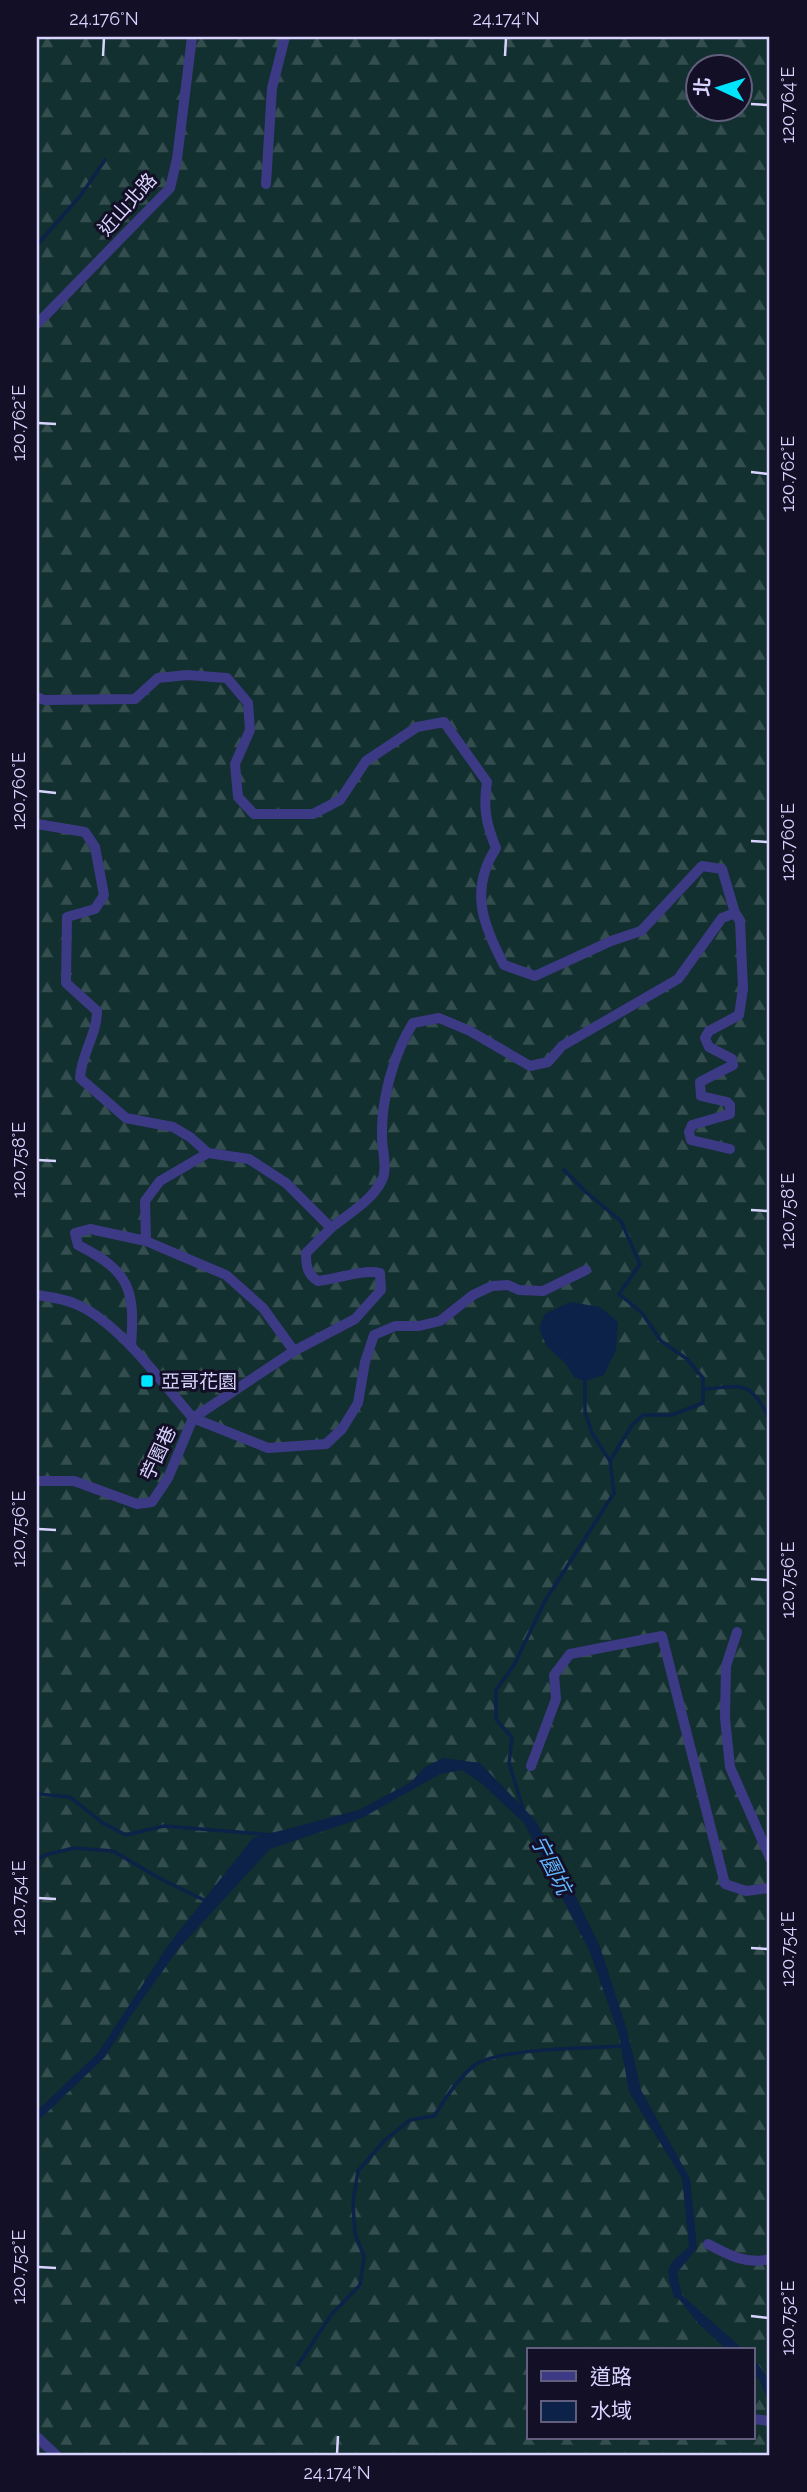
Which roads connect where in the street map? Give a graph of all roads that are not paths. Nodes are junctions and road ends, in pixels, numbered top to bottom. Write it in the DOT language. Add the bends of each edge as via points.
graph roads {
  1 [pos="191,37"];
  2 [pos="285,37"];
  3 [pos="266,184"];
  4 [pos="37,324"];
  5 [pos="37,697"];
  6 [pos="37,824"];
  7 [pos="735,913"];
  8 [pos="730,1149"];
  9 [pos="208,1153"];
  10 [pos="331,1228"];
  11 [pos="146,1241"];
  12 [pos="586,1270"];
  13 [pos="37,1295"];
  14 [pos="131,1346"];
  15 [pos="294,1351"];
  16 [pos="193,1418"];
  17 [pos="37,1481"];
  18 [pos="737,1632"];
  19 [pos="531,1766"];
  20 [pos="770,1858"];
  21 [pos="770,1888"];
  22 [pos="708,2244"];
  23 [pos="770,2259"];
  24 [pos="37,2437"];
  25 [pos="56,2455"];
  1 -- 4 [label="street, 近山北路" via="170,188"];
  2 -- 3 [label="street" via="272,88"];
  5 -- 7 [label="street" via="135,699 158,678 227,678 248,703 250,730 235,764 238,797 254,814 313,814 340,800 366,761 417,727 444,722 487,782 484,806 496,848 485,865 481,895 487,933 505,965 535,976 641,931 702,866 722,869"];
  6 -- 9 [label="street" via="85,832 95,847 104,895 95,909 67,917 66,983 97,1011 97,1026 80,1078 126,1118 173,1127"];
  7 -- 8 [label="street" via="742,948 739,1015 709,1031 705,1038 709,1047 732,1059 733,1065 699,1086 701,1096 727,1102 730,1114 692,1125 689,1132 691,1140"];
  7 -- 10 [label="street" via="722,918 678,979 562,1046 548,1062 530,1066 439,1018 413,1023 387,1088 381,1135 384,1177 375,1194"];
  9 -- 10 [label="street" via="249,1159 286,1183"];
  9 -- 11 [label="street" via="160,1181 145,1201"];
  10 -- 15 [label="street" via="306,1253 310,1276 318,1281 341,1279 369,1270 380,1273 382,1290 355,1319"];
  11 -- 14 [label="street" via="90,1229 75,1233 78,1245 126,1280 132,1304"];
  11 -- 15 [label="street" via="226,1275 263,1308"];
  12 -- 16 [label="street" via="543,1291 492,1286 440,1321 395,1326 374,1335 358,1403 326,1444 268,1448"];
  13 -- 14 [label="street, 苧園巷" via="81,1306"];
  14 -- 16 [label="street, 苧園巷"];
  15 -- 16 [label="street"];
  16 -- 17 [label="street, 苧園巷" via="168,1478 152,1502 136,1504 74,1481"];
  18 -- 20 [label="street" via="726,1666 730,1767"];
  19 -- 21 [label="street" via="556,1699 554,1675 570,1654 662,1636 725,1884 746,1891"];
  22 -- 23 [label="street" via="734,2258"];
  24 -- 25 [label="street"];
}
